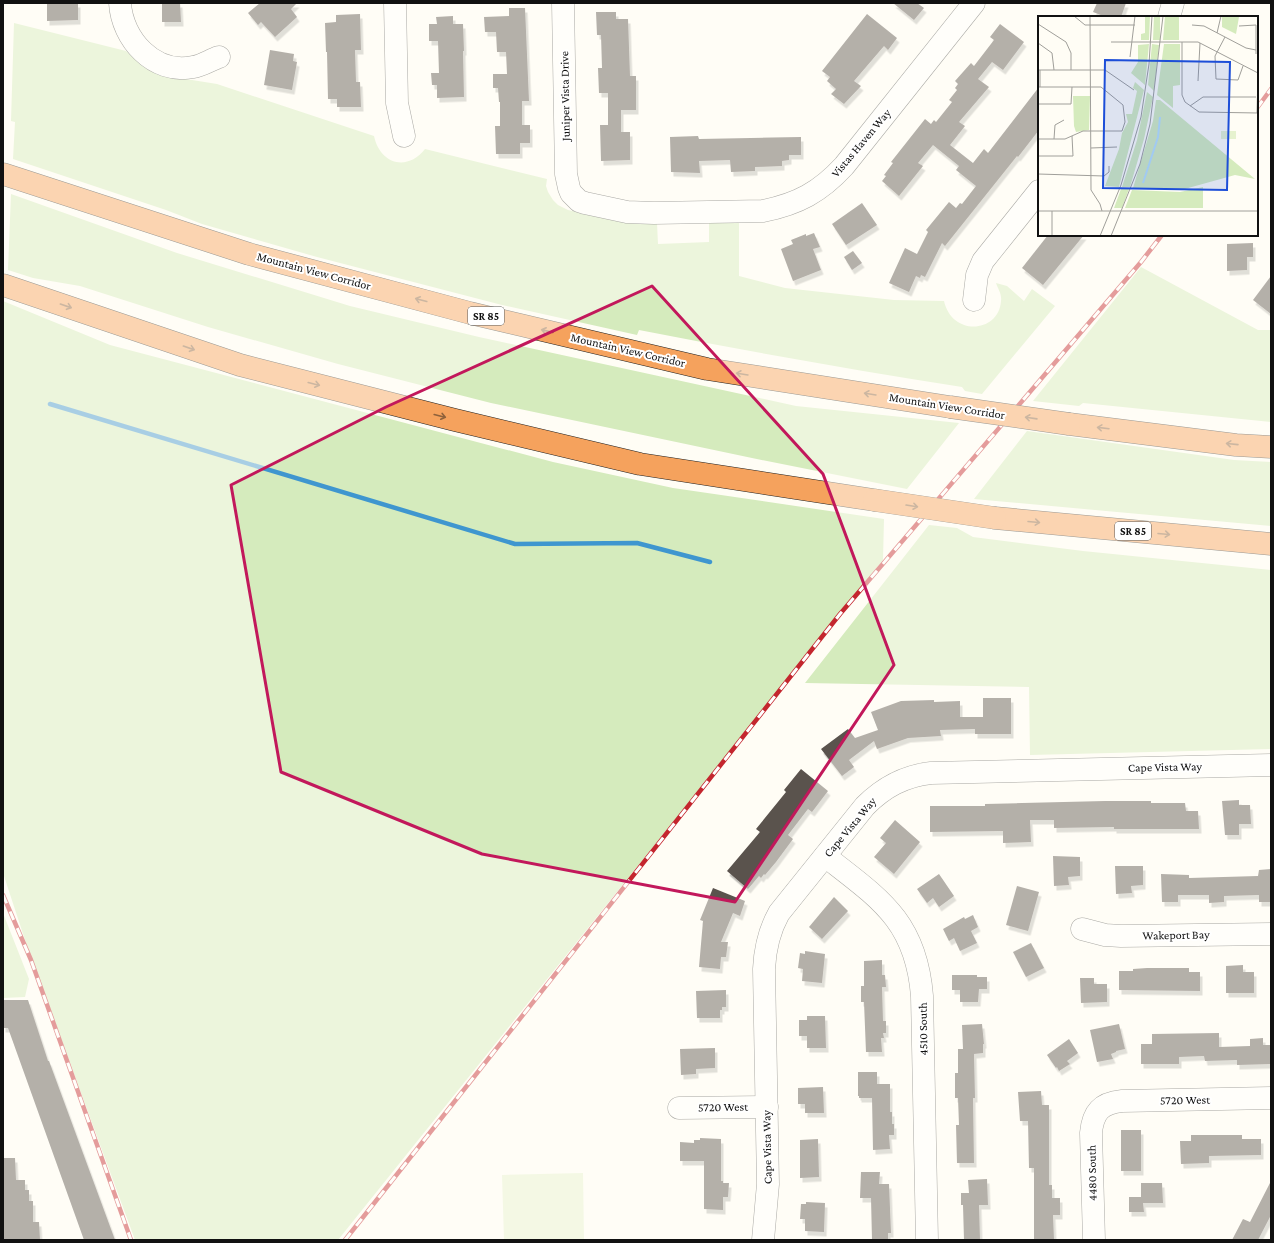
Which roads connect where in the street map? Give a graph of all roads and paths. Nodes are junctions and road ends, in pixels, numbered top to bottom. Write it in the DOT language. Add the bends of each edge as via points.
graph roads {
  1 [pos="120,3"];
  2 [pos="395,3"];
  3 [pos="563,3"];
  4 [pos="974,3"];
  5 [pos="1173,3"];
  6 [pos="1170,16"];
  7 [pos="219,57"];
  8 [pos="404,136"];
  9 [pos="3,174"];
  10 [pos="569,188"];
  11 [pos="1038,192"];
  12 [pos="3,284"];
  13 [pos="974,300"];
  14 [pos="1271,447"];
  15 [pos="1271,544"];
  16 [pos="1271,765"];
  17 [pos="825,856"];
  18 [pos="1082,929"];
  19 [pos="1271,934"];
  20 [pos="1271,1098"];
  21 [pos="767,1107"];
  22 [pos="679,1108"];
  23 [pos="1100,1109"];
  24 [pos="763,1240"];
  25 [pos="927,1240"];
  26 [pos="1094,1240"];
  1 -- 7 [label="street" via="123,21 131,37 143,52 158,62 177,68 192,68"];
  2 -- 8 [label="street" via="397,103"];
  3 -- 10 [label="street, Juniper Vista Drive" via="566,174"];
  4 -- 10 [label="street, Vistas Haven Way" via="844,166 821,188 794,203 763,211 635,213 585,203 575,197"];
  5 -- 6 [label="street"];
  14 -- 9 [label="highway, Mountain View Corridor / SR 85, one-way, bridge" via="1069,424 707,368 470,313 249,254"];
  11 -- 13 [label="street" via="983,262"];
  12 -- 15 [label="highway, SR 85, one-way, bridge" via="240,365 640,464 995,518"];
  16 -- 17 [label="street, Cape Vista Way" via="918,774 894,783 874,796"];
  17 -- 21 [label="street, Cape Vista Way" via="779,913 766,945 764,969"];
  17 -- 25 [label="street, 4510 South" via="888,908 907,936 918,966 922,996"];
  18 -- 19 [label="street, Wakeport Bay" via="1121,936"];
  20 -- 23 [label="street, 5720 West" via="1122,1102 1110,1103"];
  21 -- 22 [label="street, 5720 West"];
  21 -- 24 [label="street, Cape Vista Way" via="768,1194"];
  23 -- 26 [label="street, 4480 South" via="1093,1119 1091,1133"];
}
